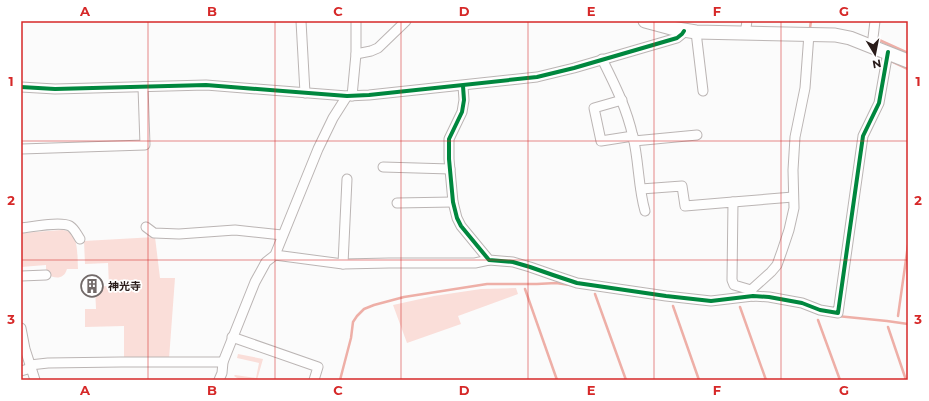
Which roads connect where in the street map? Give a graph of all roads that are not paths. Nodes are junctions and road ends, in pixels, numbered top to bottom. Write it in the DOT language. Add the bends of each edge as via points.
graph roads {
  1 [pos="300,21"];
  2 [pos="356,21"];
  3 [pos="406,21"];
  4 [pos="645,21"];
  5 [pos="875,21"];
  6 [pos="746,27"];
  7 [pos="690,32"];
  8 [pos="809,34"];
  9 [pos="872,46"];
  10 [pos="888,52"];
  11 [pos="356,54"];
  12 [pos="602,59"];
  13 [pos="908,61"];
  14 [pos="463,86"];
  15 [pos="21,87"];
  16 [pos="143,87"];
  17 [pos="703,91"];
  18 [pos="305,93"];
  19 [pos="349,96"];
  20 [pos="622,100"];
  21 [pos="697,135"];
  22 [pos="634,138"];
  23 [pos="21,149"];
  24 [pos="383,167"];
  25 [pos="450,169"];
  26 [pos="347,179"];
  27 [pos="640,189"];
  28 [pos="793,197"];
  29 [pos="453,202"];
  30 [pos="733,202"];
  31 [pos="397,203"];
  32 [pos="645,211"];
  33 [pos="146,227"];
  34 [pos="21,228"];
  35 [pos="282,235"];
  36 [pos="80,239"];
  37 [pos="274,255"];
  38 [pos="489,260"];
  39 [pos="343,264"];
  40 [pos="46,275"];
  41 [pos="21,276"];
  42 [pos="752,293"];
  43 [pos="21,328"];
  44 [pos="232,337"];
  45 [pos="223,362"];
  46 [pos="31,366"];
  47 [pos="21,371"];
  48 [pos="35,380"];
  49 [pos="219,380"];
  50 [pos="314,380"];
  1 -- 18 [label="street"];
  2 -- 11 [label="street"];
  3 -- 11 [label="street" via="378,48"];
  4 -- 7 [label="street"];
  5 -- 9 [label="street"];
  6 -- 7 [label="street"];
  6 -- 8 [label="street"];
  7 -- 12 [label="street"];
  7 -- 17 [label="street"];
  8 -- 9 [label="street" via="842,36"];
  8 -- 28 [label="street" via="805,88 795,137"];
  9 -- 10 [label="street"];
  10 -- 13 [label="street"];
  10 -- 42 [label="street" via="878,103 863,136 838,313"];
  11 -- 19 [label="street"];
  12 -- 14 [label="street" via="538,77"];
  12 -- 20 [label="street"];
  14 -- 19 [label="street"];
  14 -- 25 [label="street" via="462,112 449,139"];
  15 -- 16 [label="street"];
  16 -- 18 [label="street" via="206,85"];
  16 -- 23 [label="street" via="145,145"];
  18 -- 19 [label="street"];
  19 -- 35 [label="street" via="333,118 318,149"];
  20 -- 22 [label="street"];
  20 -- 22 [label="street" via="594,108 601,141"];
  21 -- 22 [label="street"];
  22 -- 27 [label="street"];
  24 -- 25 [label="street"];
  25 -- 29 [label="street"];
  26 -- 39 [label="street"];
  27 -- 30 [label="street" via="682,186 685,206"];
  27 -- 32 [label="street"];
  28 -- 30 [label="street"];
  28 -- 42 [label="street" via="794,208 789,230 777,265"];
  29 -- 31 [label="street"];
  29 -- 38 [label="street" via="460,226"];
  30 -- 42 [label="street" via="732,280 734,285"];
  33 -- 35 [label="street" via="154,233 235,230"];
  34 -- 36 [label="street" via="58,224 70,226"];
  35 -- 37 [label="street"];
  37 -- 39 [label="street"];
  37 -- 44 [label="street" via="266,262 254,282"];
  38 -- 39 [label="street" via="475,263"];
  38 -- 42 [label="street" via="513,262 577,283 666,296 711,301"];
  40 -- 41 [label="street"];
  43 -- 46 [label="street"];
  44 -- 45 [label="street"];
  44 -- 50 [label="street" via="318,367"];
  45 -- 46 [label="street" via="48,363"];
  45 -- 49 [label="street"];
  46 -- 47 [label="street"];
  46 -- 48 [label="street"];
}
